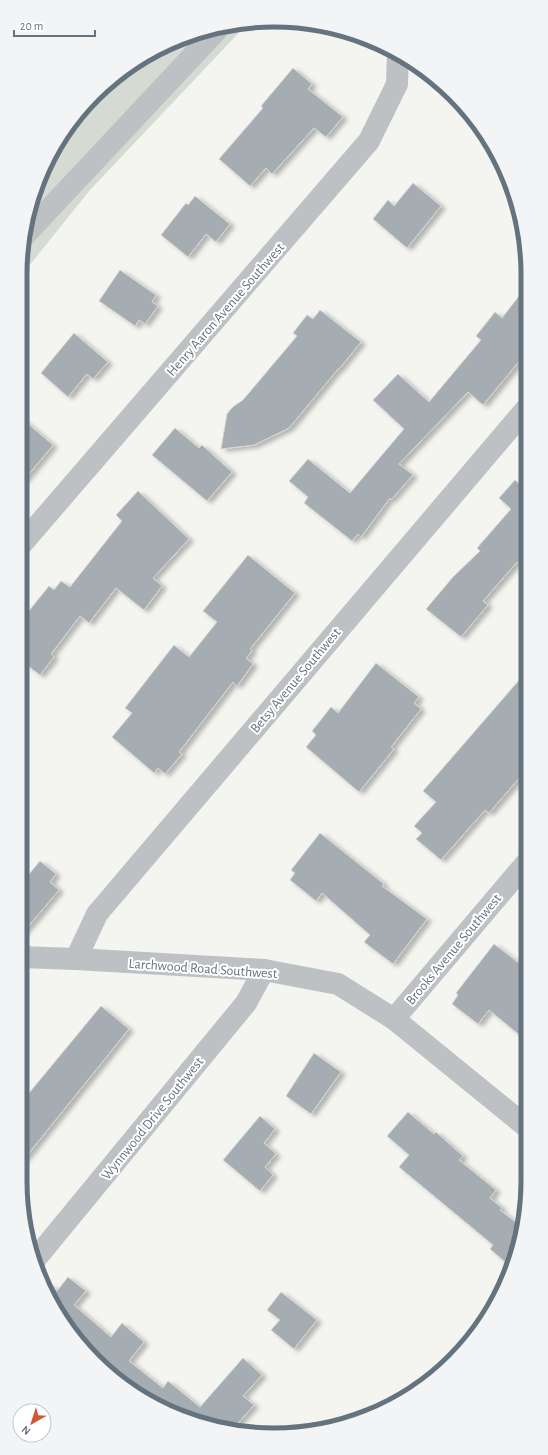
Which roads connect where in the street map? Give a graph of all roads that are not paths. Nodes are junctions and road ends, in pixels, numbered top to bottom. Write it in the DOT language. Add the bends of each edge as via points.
graph roads {
  1 [pos="213,34"];
  2 [pos="398,60"];
  3 [pos="32,228"];
  4 [pos="521,415"];
  5 [pos="27,538"];
  6 [pos="521,869"];
  7 [pos="27,957"];
  8 [pos="76,959"];
  9 [pos="264,970"];
  10 [pos="394,1019"];
  11 [pos="521,1122"];
  12 [pos="38,1255"];
  1 -- 3 [label="street"];
  2 -- 5 [label="street, Henry Aaron Avenue Southwest" via="397,84 369,141"];
  4 -- 8 [label="street, Betsy Avenue Southwest" via="97,914"];
  6 -- 10 [label="street, Brooks Avenue Southwest"];
  7 -- 8 [label="street, Larchwood Road Southwest"];
  8 -- 9 [label="street, Larchwood Road Southwest"];
  9 -- 10 [label="street, Larchwood Road Southwest" via="338,984"];
  9 -- 12 [label="street, Wynnwood Drive Southwest" via="246,1003"];
  10 -- 11 [label="street, Larchwood Road Southwest"];
}
